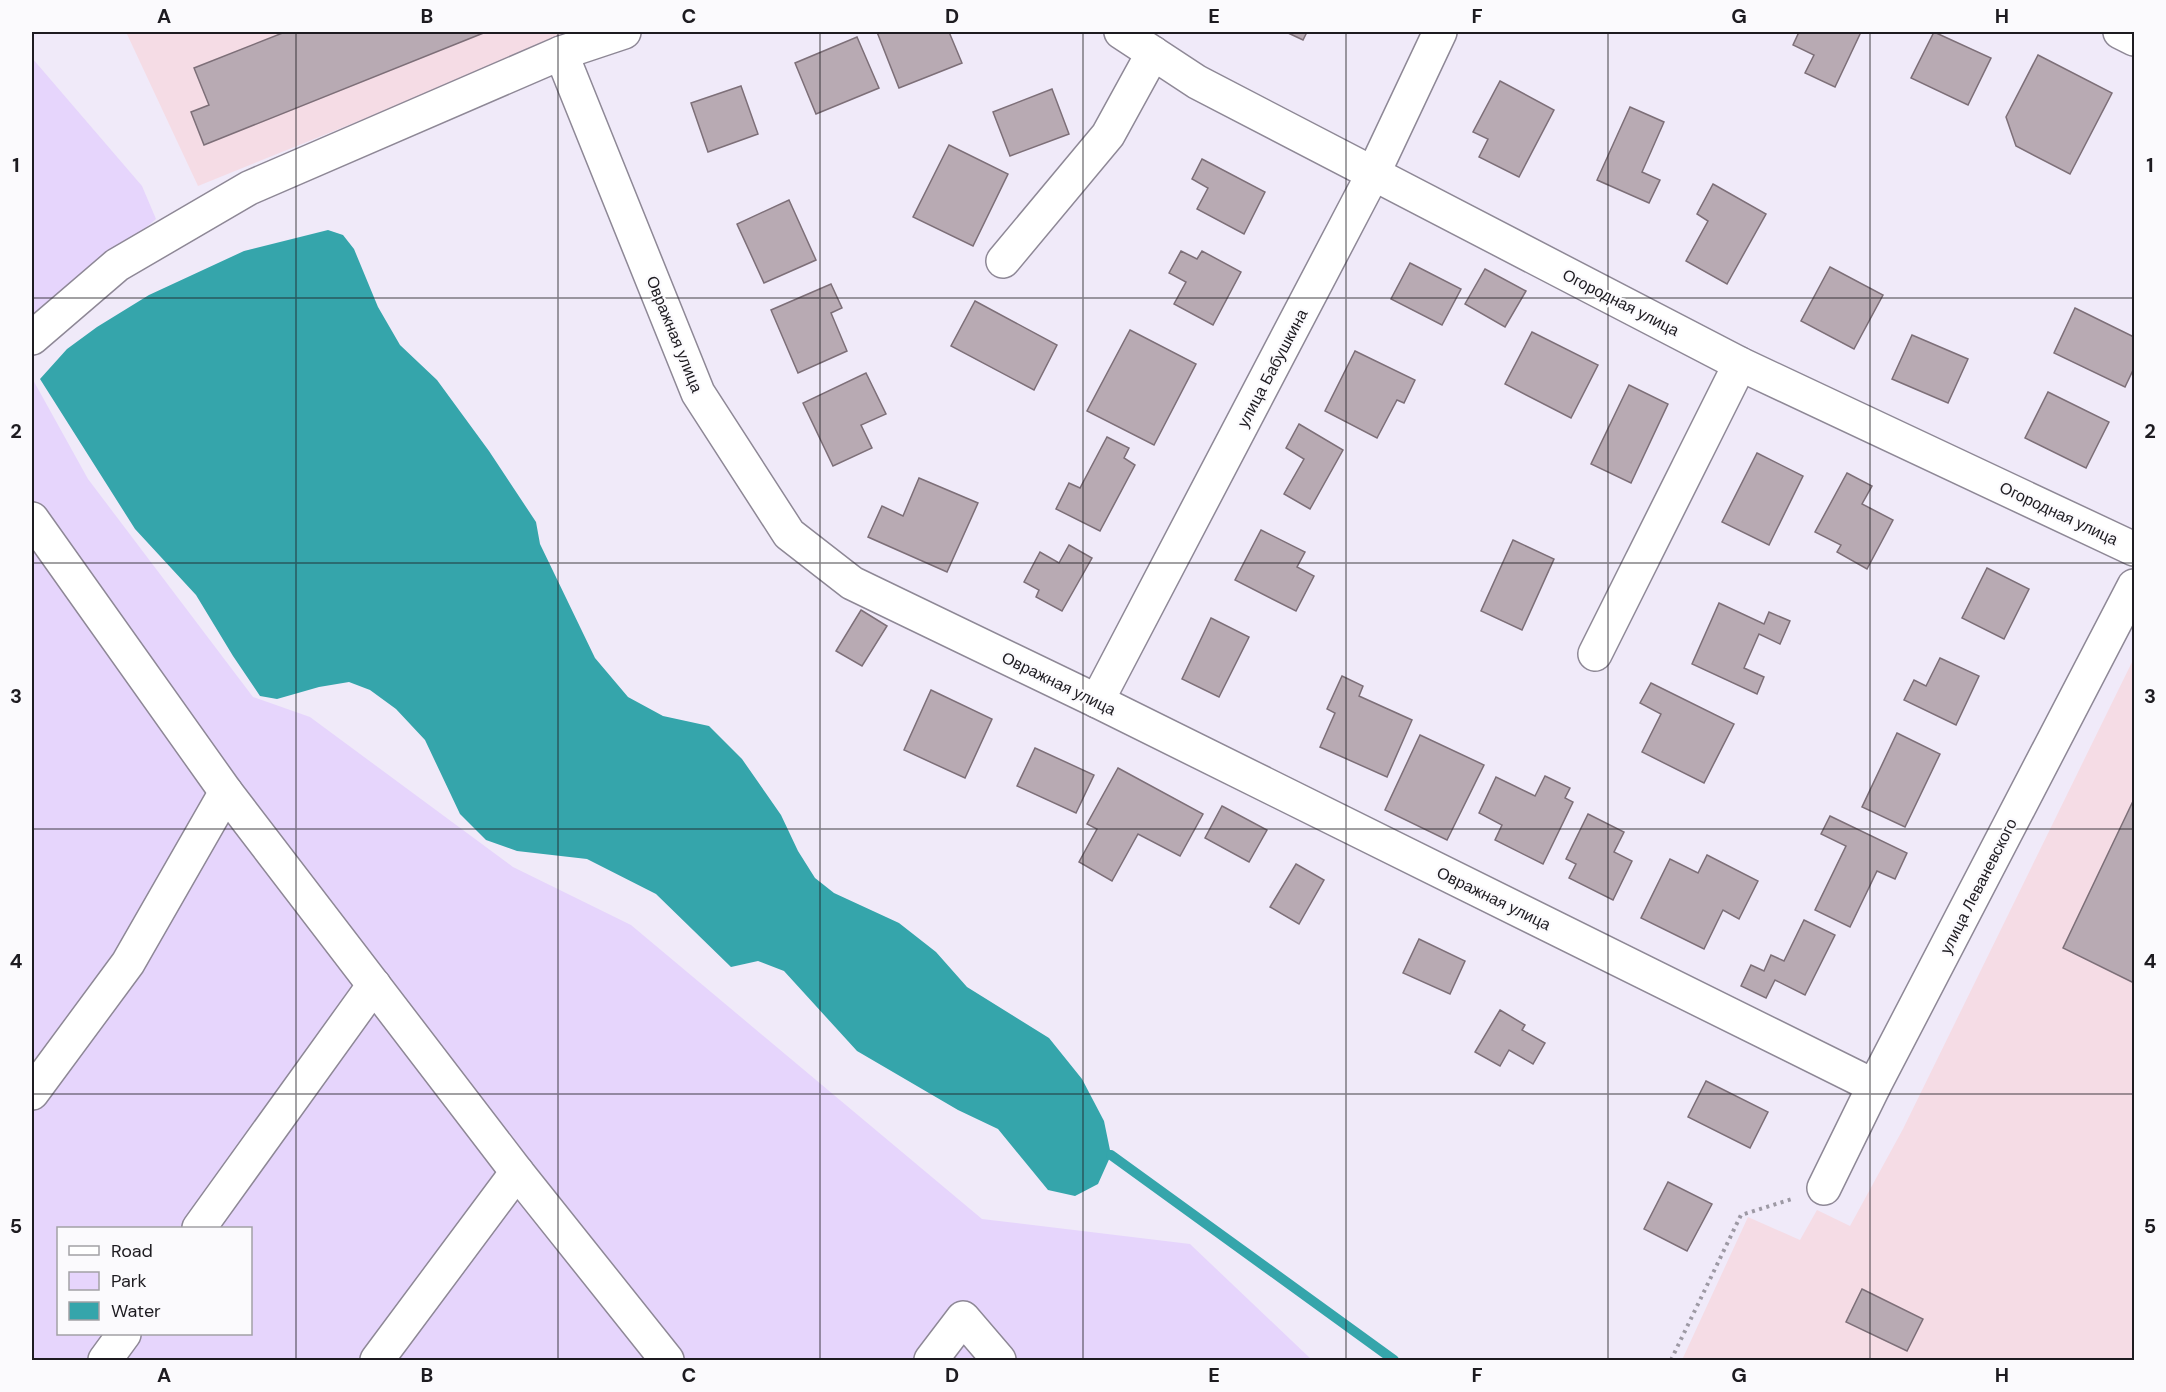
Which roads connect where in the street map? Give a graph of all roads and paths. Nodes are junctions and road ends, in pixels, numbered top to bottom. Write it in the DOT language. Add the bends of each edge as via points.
graph roads {
  1 [pos="624,32"];
  2 [pos="1121,32"];
  3 [pos="1440,32"];
  4 [pos="2120,32"];
  5 [pos="2134,39"];
  6 [pos="561,53"];
  7 [pos="1153,53"];
  8 [pos="1374,174"];
  9 [pos="1003,261"];
  10 [pos="32,338"];
  11 [pos="1740,364"];
  12 [pos="32,519"];
  13 [pos="2134,549"];
  14 [pos="2134,586"];
  15 [pos="1595,654"];
  16 [pos="1097,701"];
  17 [pos="225,792"];
  18 [pos="374,985"];
  19 [pos="1874,1086"];
  20 [pos="32,1092"];
  21 [pos="517,1172"];
  22 [pos="1824,1188"];
  23 [pos="201,1227"];
  24 [pos="123,1335"];
  25 [pos="657,1356"];
  26 [pos="105,1360"];
  27 [pos="377,1360"];
  28 [pos="931,1360"];
  29 [pos="999,1360"];
  30 [pos="1671,1360"];
  1 -- 6 [label="street"];
  2 -- 7 [label="street, Огородная улица"];
  3 -- 8 [label="street, улица Бабушкина"];
  4 -- 5 [label="street"];
  6 -- 10 [label="street" via="249,188 117,265"];
  6 -- 16 [label="street, Овражная улица" via="698,393 789,534 852,583"];
  7 -- 8 [label="street, Огородная улица" via="1197,82"];
  7 -- 9 [label="street" via="1108,135"];
  8 -- 11 [label="street, Огородная улица"];
  8 -- 16 [label="street, улица Бабушкина"];
  11 -- 13 [label="street, Огородная улица"];
  11 -- 15 [label="street"];
  12 -- 17 [label="street"];
  14 -- 19 [label="street, улица Леваневского"];
  16 -- 19 [label="street, Овражная улица"];
  17 -- 18 [label="street"];
  17 -- 20 [label="street" via="128,963"];
  18 -- 21 [label="street"];
  18 -- 23 [label="street"];
  19 -- 22 [label="street, улица Леваневского"];
  21 -- 25 [label="street"];
  21 -- 27 [label="street"];
  22 -- 30 [label="path" via="1741,1215"];
  24 -- 26 [label="street"];
  28 -- 29 [label="street" via="963,1317"];
}
